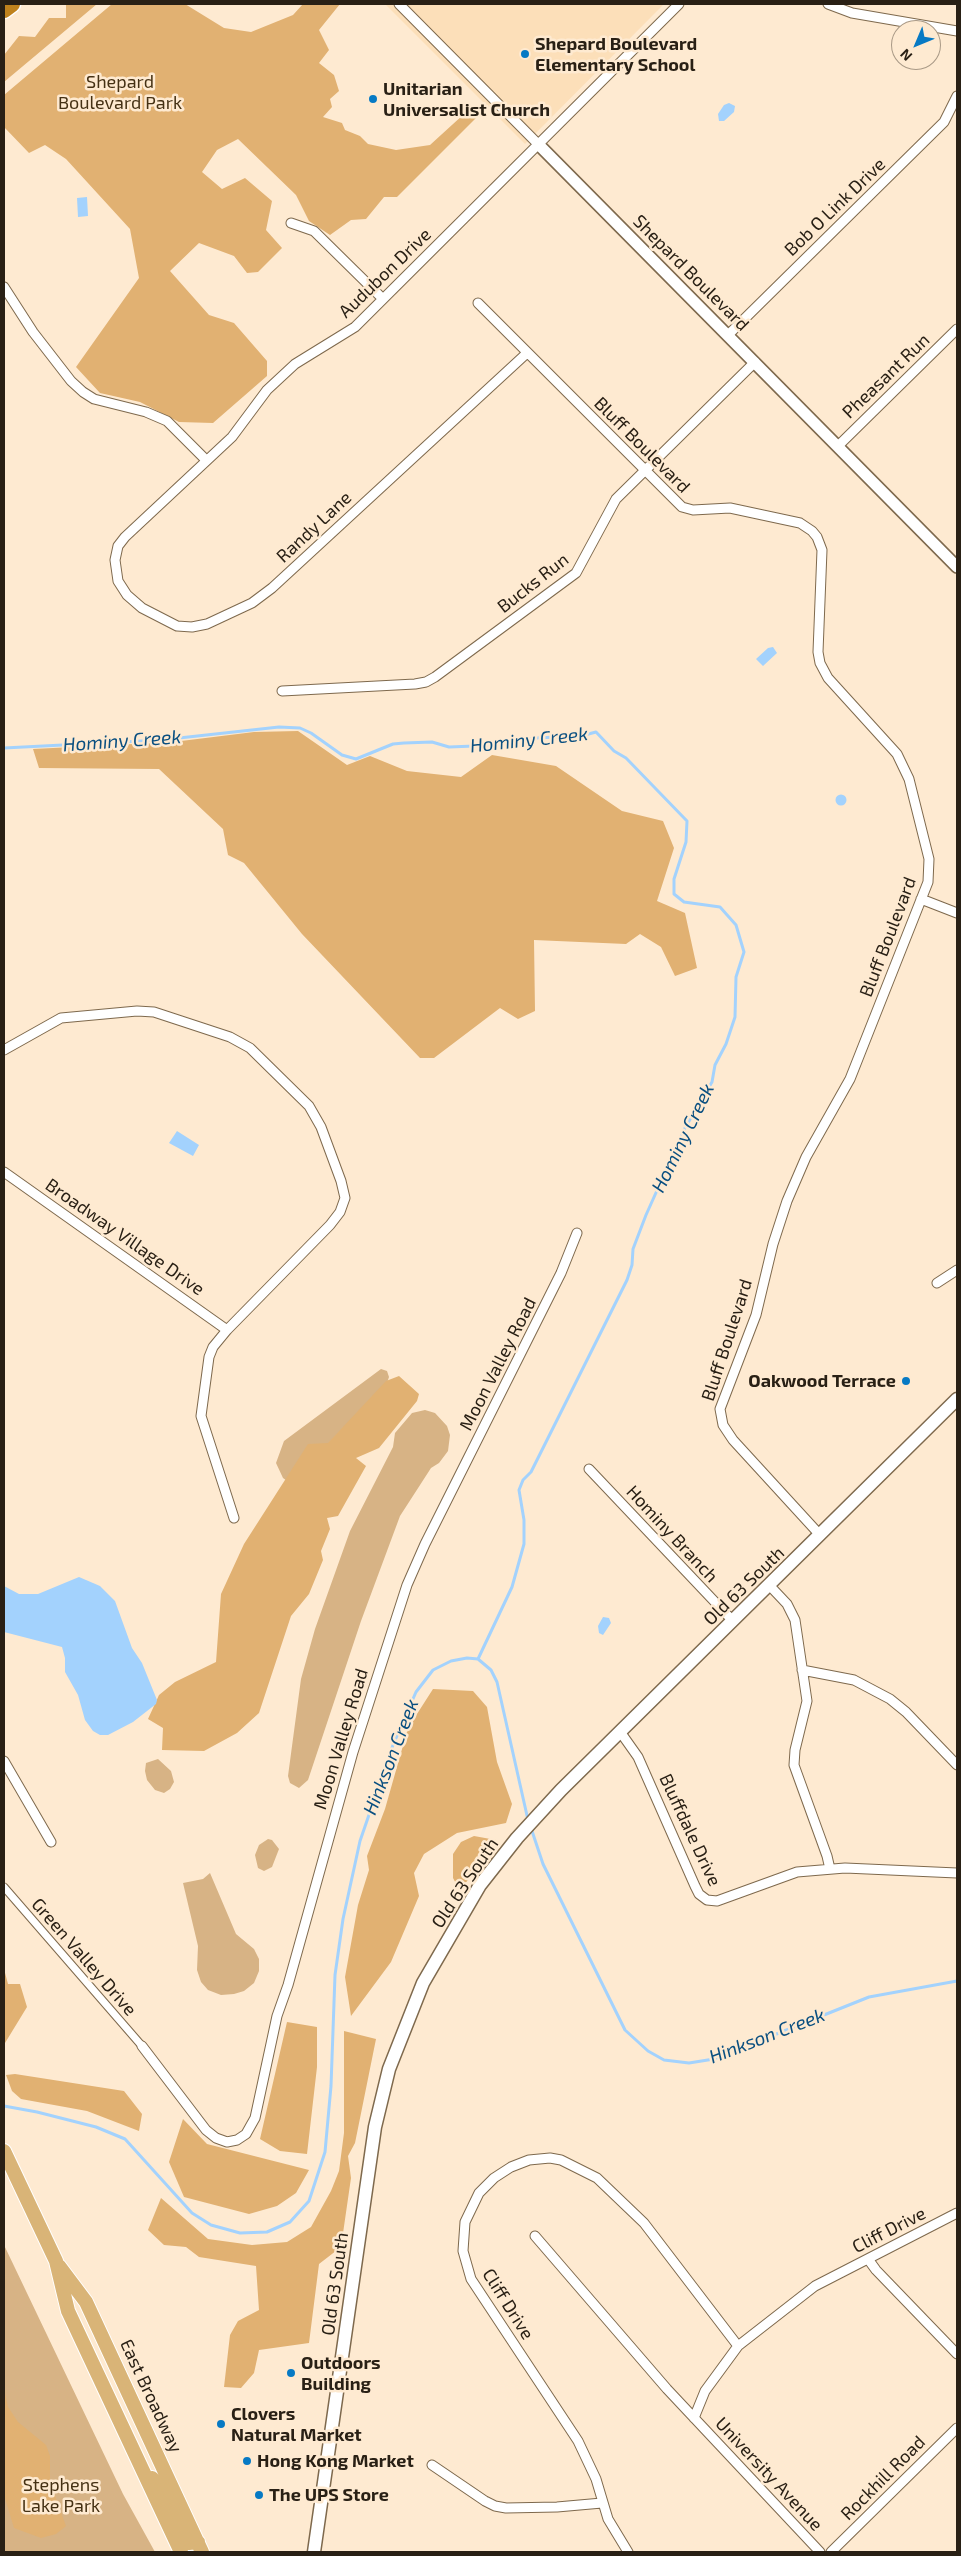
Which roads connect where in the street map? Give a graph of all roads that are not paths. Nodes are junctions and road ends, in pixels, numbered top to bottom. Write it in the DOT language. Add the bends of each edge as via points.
graph roads {
  1 [pos="12,4"];
  2 [pos="399,4"];
  3 [pos="679,4"];
  4 [pos="828,4"];
  5 [pos="4,10"];
  6 [pos="957,31"];
  7 [pos="957,96"];
  8 [pos="538,144"];
  9 [pos="291,223"];
  10 [pos="4,287"];
  11 [pos="383,299"];
  12 [pos="478,303"];
  13 [pos="957,329"];
  14 [pos="728,335"];
  15 [pos="527,353"];
  16 [pos="755,362"];
  17 [pos="838,446"];
  18 [pos="206,460"];
  19 [pos="644,470"];
  20 [pos="115,560"];
  21 [pos="956,564"];
  22 [pos="282,691"];
  23 [pos="921,899"];
  24 [pos="957,913"];
  25 [pos="4,1050"];
  26 [pos="4,1172"];
  27 [pos="577,1233"];
  28 [pos="957,1270"];
  29 [pos="936,1283"];
  30 [pos="227,1330"];
  31 [pos="957,1399"];
  32 [pos="589,1469"];
  33 [pos="234,1518"];
  34 [pos="820,1535"];
  35 [pos="770,1586"];
  36 [pos="732,1620"];
  37 [pos="802,1670"];
  38 [pos="621,1733"];
  39 [pos="4,1761"];
  40 [pos="957,1765"];
  41 [pos="51,1842"];
  42 [pos="830,1869"];
  43 [pos="957,1873"];
  44 [pos="4,1887"];
  45 [pos="142,2046"];
  46 [pos="4,2151"];
  47 [pos="957,2213"];
  48 [pos="535,2236"];
  49 [pos="868,2259"];
  50 [pos="56,2261"];
  51 [pos="68,2311"];
  52 [pos="738,2346"];
  53 [pos="957,2354"];
  54 [pos="136,2409"];
  55 [pos="114,2410"];
  56 [pos="694,2418"];
  57 [pos="957,2428"];
  58 [pos="140,2463"];
  59 [pos="432,2465"];
  60 [pos="172,2487"];
  61 [pos="602,2502"];
  62 [pos="200,2547"];
  63 [pos="181,2552"];
  64 [pos="314,2552"];
  65 [pos="628,2552"];
  66 [pos="820,2552"];
  67 [pos="831,2552"];
  1 -- 5 [label="highway"];
  2 -- 8 [label="street, Shepard Boulevard"];
  3 -- 8 [label="street, Audubon Drive"];
  4 -- 6 [label="street" via="852,13"];
  7 -- 14 [label="street, Bob O Link Drive" via="944,122"];
  8 -- 11 [label="street, Audubon Drive"];
  8 -- 14 [label="street, Shepard Boulevard"];
  9 -- 11 [label="street" via="314,231"];
  10 -- 18 [label="street" via="33,332 83,392 167,421"];
  11 -- 18 [label="street, Audubon Drive" via="354,327 281,376 237,431"];
  12 -- 15 [label="street, Bluff Boulevard"];
  13 -- 17 [label="street, Pheasant Run"];
  14 -- 16 [label="street, Shepard Boulevard"];
  15 -- 19 [label="street, Bluff Boulevard"];
  15 -- 20 [label="street, Randy Lane" via="252,603 207,624 177,626 142,608 127,596 118,580"];
  16 -- 17 [label="street, Shepard Boulevard"];
  16 -- 19 [label="street, Bucks Run"];
  17 -- 21 [label="street, Shepard Boulevard"];
  18 -- 20 [label="street, Audubon Drive" via="125,537 118,546"];
  19 -- 22 [label="street, Bucks Run" via="616,499 576,573 435,677 415,684"];
  19 -- 23 [label="street, Bluff Boulevard" via="687,509 730,508 790,521 804,526 817,537 822,560 820,663 828,678 897,754 909,779 930,864 928,882"];
  23 -- 24 [label="street"];
  23 -- 34 [label="street, Bluff Boulevard" via="850,1080 806,1157 787,1201 756,1315 720,1409 722,1425 733,1440"];
  25 -- 30 [label="street" via="61,1018 154,1012 230,1037 250,1048 309,1106 321,1127 341,1181 345,1198 340,1212"];
  26 -- 30 [label="street, Broadway Village Drive"];
  27 -- 45 [label="street, Moon Valley Road" via="561,1274 407,1585 353,1752 277,2016 255,2118 246,2134 227,2142 206,2130"];
  28 -- 29 [label="street"];
  30 -- 33 [label="street" via="209,1357 201,1416"];
  31 -- 34 [label="main road, Old 63 South"];
  32 -- 36 [label="street, Hominy Branch"];
  34 -- 35 [label="main road, Old 63 South"];
  35 -- 36 [label="main road, Old 63 South"];
  35 -- 37 [label="street" via="792,1611"];
  36 -- 38 [label="main road, Old 63 South"];
  37 -- 40 [label="street" via="854,1680 890,1699"];
  37 -- 42 [label="street" via="807,1701 794,1765"];
  38 -- 42 [label="street, Bluffdale Drive" via="638,1757 695,1886 704,1899 717,1901 786,1875"];
  38 -- 64 [label="main road, Old 63 South" via="561,1790 480,1885 423,1983 389,2069 375,2127"];
  39 -- 41 [label="street"];
  42 -- 43 [label="street, Bluffdale Drive"];
  44 -- 45 [label="street, Green Valley Drive"];
  46 -- 50 [label="main road, East Broadway"];
  47 -- 49 [label="street, Cliff Drive"];
  48 -- 56 [label="street, University Avenue"];
  49 -- 52 [label="street, Cliff Drive" via="806,2292"];
  49 -- 53 [label="street"];
  50 -- 51 [label="main road, East Broadway"];
  50 -- 54 [label="main road, East Broadway" via="86,2302"];
  51 -- 54 [label="main road" via="87,2326 123,2404 128,2409"];
  51 -- 55 [label="main road, East Broadway"];
  52 -- 56 [label="street, Cliff Drive" via="705,2391"];
  52 -- 61 [label="street, Cliff Drive" via="644,2223 584,2170 561,2160 529,2160 501,2172 483,2188 471,2206 463,2230 463,2252 471,2279 578,2441 596,2479"];
  54 -- 60 [label="main road, East Broadway"];
  55 -- 58 [label="main road, East Broadway"];
  55 -- 60 [label="main road" via="132,2420 151,2464"];
  56 -- 66 [label="street, University Avenue"];
  57 -- 67 [label="street, Rockhill Road"];
  58 -- 62 [label="main road" via="164,2492 189,2543"];
  58 -- 63 [label="main road, East Broadway"];
  59 -- 61 [label="street" via="495,2506"];
  60 -- 62 [label="main road, East Broadway"];
  61 -- 65 [label="street, Cliff Drive" via="608,2519"];
}
